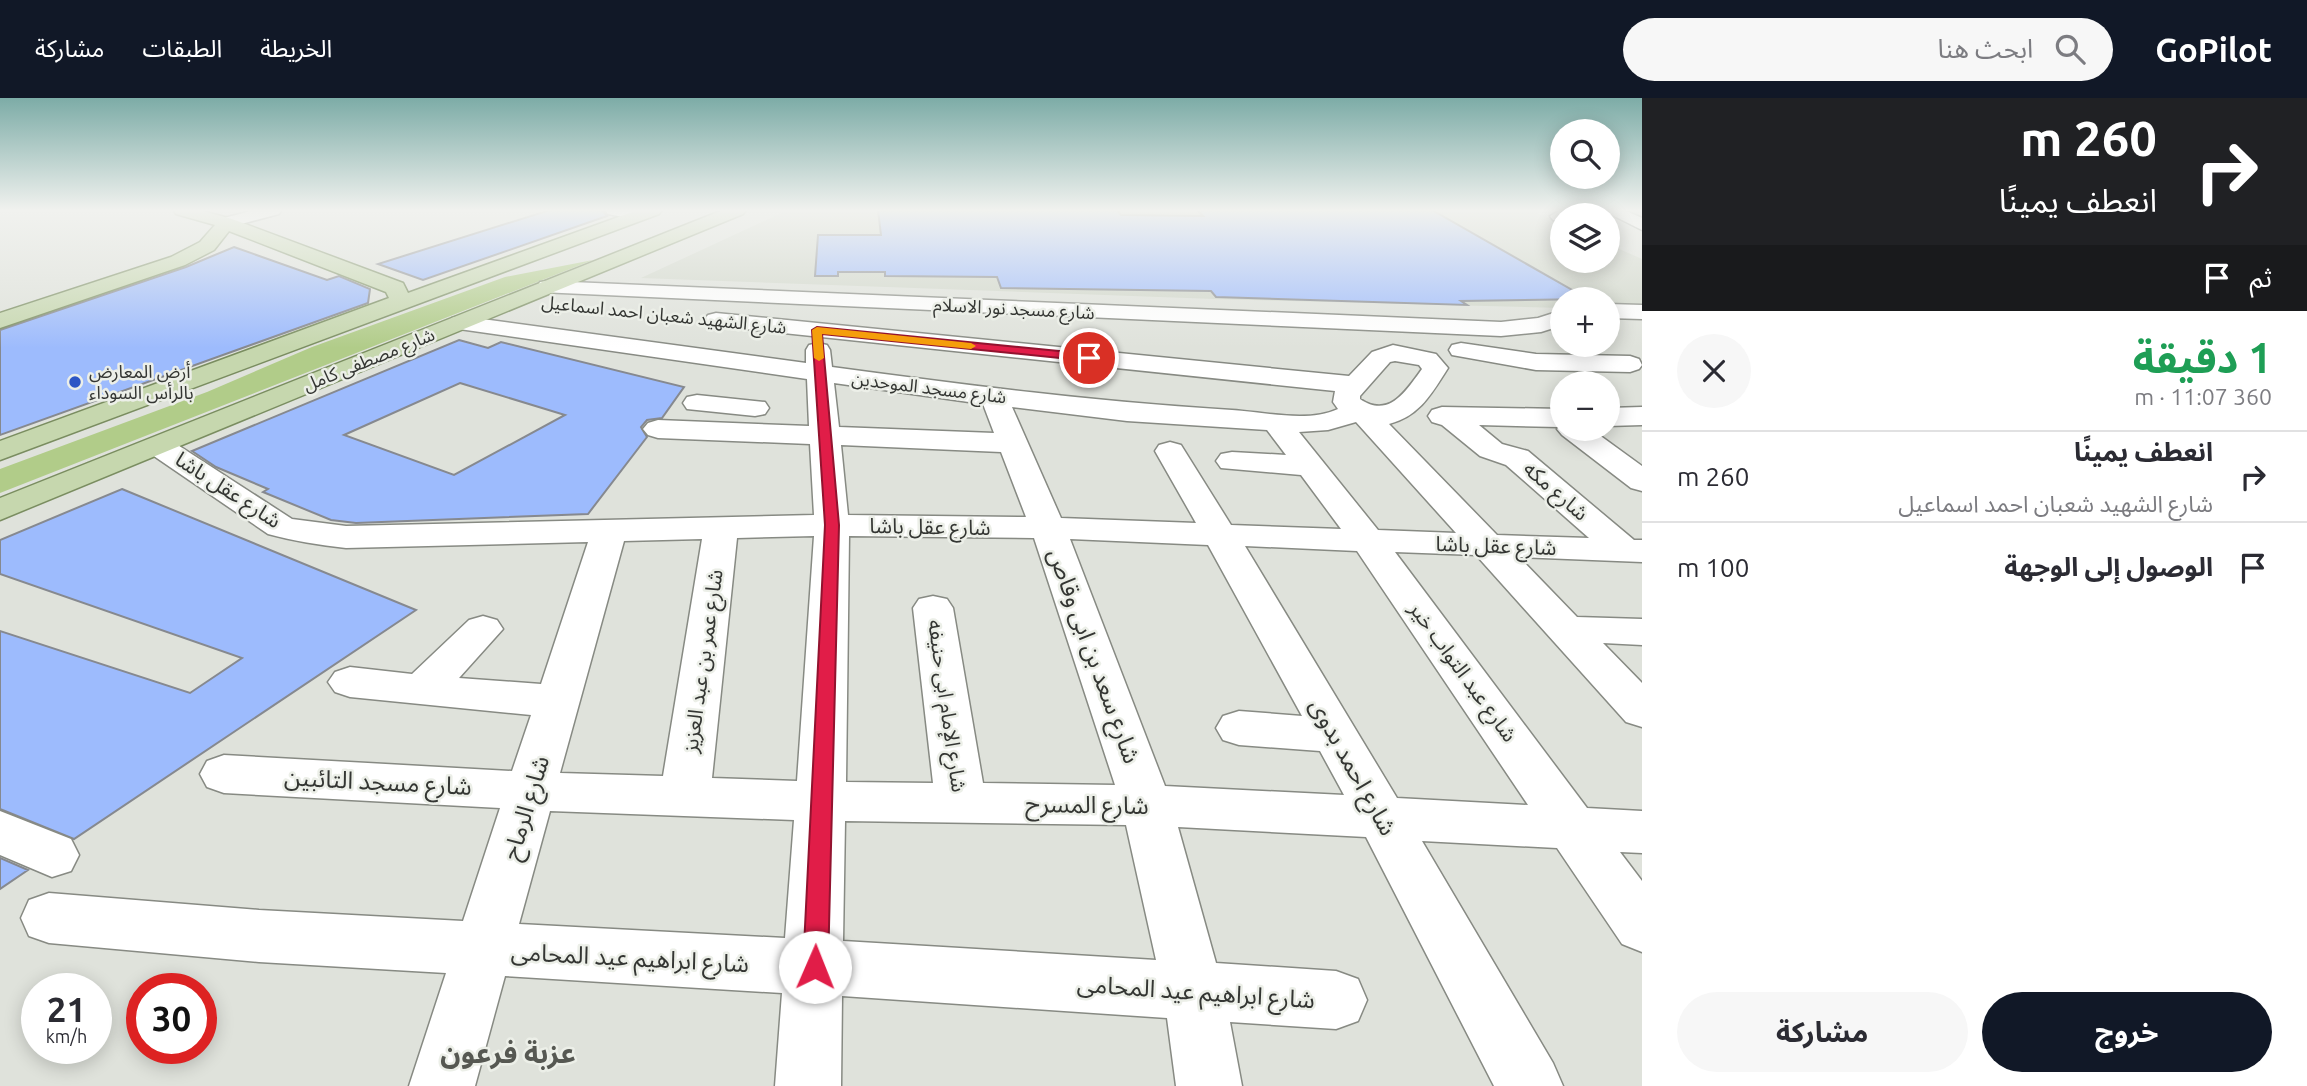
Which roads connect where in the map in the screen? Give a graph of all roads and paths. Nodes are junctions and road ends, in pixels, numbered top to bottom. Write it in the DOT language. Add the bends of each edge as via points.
graph roads {
  1 [pos="187,256"];
  2 [pos="312,256"];
  3 [pos="528,256"];
  4 [pos="623,256"];
  5 [pos="548,287"];
  6 [pos="516,300"];
  7 [pos="396,306"];
  8 [pos="965,307"];
  9 [pos="693,310"];
  10 [pos="1058,311"];
  11 [pos="1620,312"];
  12 [pos="1640,313"];
  13 [pos="1160,315"];
  14 [pos="1252,319"];
  15 [pos="0,321"];
  16 [pos="460,323"];
  17 [pos="1550,323"];
  18 [pos="1501,329"];
  19 [pos="817,330"];
  20 [pos="967,345"];
  21 [pos="1461,350"];
  22 [pos="1061,355"];
  23 [pos="1618,357"];
  24 [pos="1427,359"];
  25 [pos="1172,366"];
  26 [pos="1282,377"];
  27 [pos="982,395"];
  28 [pos="810,403"];
  29 [pos="1367,406"];
  30 [pos="1449,416"];
  31 [pos="1642,416"];
  32 [pos="1620,417"];
  33 [pos="1550,420"];
  34 [pos="1277,423"];
  35 [pos="658,429"];
  36 [pos="1590,441"];
  37 [pos="1013,443"];
  38 [pos="159,446"];
  39 [pos="0,451"];
  40 [pos="1170,451"];
  41 [pos="1232,461"];
  42 [pos="1310,466"];
  43 [pos="1642,481"];
  44 [pos="0,510"];
  45 [pos="832,525"];
  46 [pos="721,528"];
  47 [pos="1048,528"];
  48 [pos="609,530"];
  49 [pos="1221,535"];
  50 [pos="1368,541"];
  51 [pos="1487,547"];
  52 [pos="1633,551"];
  53 [pos="933,608"];
  54 [pos="483,629"];
  55 [pos="1565,629"];
  56 [pos="1642,632"];
  57 [pos="350,682"];
  58 [pos="422,690"];
  59 [pos="558,701"];
  60 [pos="1642,710"];
  61 [pos="1239,728"];
  62 [pos="1335,735"];
  63 [pos="224,774"];
  64 [pos="531,791"];
  65 [pos="685,795"];
  66 [pos="820,801"];
  67 [pos="961,804"];
  68 [pos="1147,806"];
  69 [pos="1381,817"];
  70 [pos="1575,828"];
  71 [pos="0,832"];
  72 [pos="1642,832"];
  73 [pos="52,855"];
  74 [pos="49,918"];
  75 [pos="1642,926"];
  76 [pos="482,950"];
  77 [pos="815,967"];
  78 [pos="1194,992"];
  79 [pos="1336,1000"];
  80 [pos="442,1086"];
  81 [pos="808,1086"];
  82 [pos="1209,1086"];
  83 [pos="1530,1086"];
  1 -- 15 [label="main road"];
  2 -- 7 [label="main road" via="395,288 400,298"];
  3 -- 7 [label="main road, شارع مصطفى كامل"];
  4 -- 5 [label="main road, شارع مصطفى كامل"];
  5 -- 6 [label="main road, شارع مصطفى كامل"];
  5 -- 9 [label="street, شارع مسجد نور الاسلام"];
  6 -- 9 [label="street, شارع الشهيد شعبان احمد اسماعيل"];
  6 -- 16 [label="main road, شارع مصطفى كامل"];
  7 -- 39 [label="main road, شارع مصطفى كامل"];
  8 -- 9 [label="street, شارع مسجد نور الاسلام"];
  8 -- 10 [label="street, شارع مسجد نور الاسلام"];
  8 -- 20 [label="street, شارع سعد بن ابى وقاص"];
  9 -- 19 [label="street, شارع الشهيد شعبان احمد اسماعيل"];
  10 -- 13 [label="street, شارع مسجد نور الاسلام"];
  10 -- 22 [label="street"];
  11 -- 12 [label="street"];
  13 -- 14 [label="street, شارع مسجد نور الاسلام"];
  13 -- 25 [label="street"];
  14 -- 18 [label="street, شارع مسجد نور الاسلام"];
  14 -- 26 [label="street"];
  16 -- 28 [label="street, شارع مسجد الموحدين"];
  16 -- 38 [label="main road, شارع مصطفى كامل"];
  17 -- 18 [label="street, شارع مسجد نور الاسلام"];
  18 -- 21 [label="street"];
  19 -- 20 [label="street, شارع الشهيد شعبان احمد اسماعيل"];
  19 -- 28 [label="street"];
  20 -- 22 [label="street, شارع الشهيد شعبان احمد اسماعيل"];
  20 -- 27 [label="street, شارع سعد بن ابى وقاص"];
  21 -- 23 [label="street" via="1536,362 1630,364"];
  21 -- 24 [label="street"];
  22 -- 25 [label="street, شارع الشهيد شعبان احمد اسماعيل"];
  24 -- 29 [label="street" via="1404,353 1385,355"];
  24 -- 29 [label="street" via="1435,368 1405,409"];
  25 -- 26 [label="street, شارع الشهيد شعبان احمد اسماعيل"];
  26 -- 29 [label="street, شارع الشهيد شعبان احمد اسماعيل"];
  27 -- 28 [label="street, شارع مسجد الموحدين"];
  27 -- 34 [label="street, شارع مسجد الموحدين"];
  27 -- 37 [label="street, شارع سعد بن ابى وقاص"];
  28 -- 28 [label="street" via="704,394"];
  28 -- 35 [label="street"];
  28 -- 37 [label="street"];
  28 -- 45 [label="street"];
  29 -- 30 [label="street, شارع مسجد الموحدين"];
  29 -- 34 [label="street, شارع مسجد الموحدين" via="1322,423"];
  29 -- 51 [label="street"];
  30 -- 33 [label="street, شارع مسجد الموحدين"];
  30 -- 52 [label="street, شارع مكه" via="1491,450 1517,458"];
  31 -- 32 [label="street"];
  34 -- 42 [label="street, شارع عبد التواب خير"];
  36 -- 43 [label="street"];
  37 -- 47 [label="street, شارع سعد بن ابى وقاص"];
  38 -- 44 [label="main road, شارع مصطفى كامل"];
  38 -- 48 [label="street, شارع عقل باشا" via="280,527 310,534 383,537"];
  40 -- 49 [label="street, شارع احمد بدوى"];
  41 -- 42 [label="street"];
  42 -- 50 [label="street, شارع عبد التواب خير"];
  45 -- 46 [label="street, شارع عقل باشا"];
  45 -- 47 [label="street, شارع عقل باشا"];
  45 -- 66 [label="street"];
  46 -- 48 [label="street, شارع عقل باشا"];
  46 -- 65 [label="street, شارع عمر بن عبد العزيز"];
  47 -- 49 [label="street, شارع عقل باشا"];
  47 -- 68 [label="street, شارع سعد بن ابى وقاص"];
  48 -- 59 [label="street, شارع الرماح"];
  49 -- 50 [label="street, شارع عقل باشا"];
  49 -- 62 [label="street, شارع احمد بدوى"];
  50 -- 51 [label="street, شارع عقل باشا"];
  50 -- 70 [label="street, شارع عبد التواب خير"];
  51 -- 52 [label="street, شارع عقل باشا"];
  51 -- 55 [label="street"];
  53 -- 67 [label="street, شارع الإمام ابى حنيفه"];
  54 -- 58 [label="street"];
  55 -- 56 [label="street"];
  55 -- 60 [label="street"];
  57 -- 58 [label="street"];
  58 -- 59 [label="street"];
  59 -- 64 [label="street, شارع الرماح"];
  61 -- 62 [label="street"];
  62 -- 69 [label="street, شارع احمد بدوى"];
  63 -- 64 [label="street, شارع مسجد التائبين"];
  64 -- 65 [label="street, شارع المسرح"];
  64 -- 76 [label="street, شارع الرماح"];
  65 -- 66 [label="street, شارع المسرح"];
  66 -- 67 [label="street, شارع المسرح"];
  66 -- 77 [label="street"];
  67 -- 68 [label="street, شارع المسرح"];
  68 -- 69 [label="street, شارع المسرح"];
  68 -- 78 [label="street, شارع سعد بن ابى وقاص"];
  69 -- 70 [label="street, شارع المسرح"];
  69 -- 83 [label="street, شارع احمد بدوى"];
  70 -- 72 [label="street, شارع المسرح"];
  70 -- 75 [label="street, شارع عبد التواب خير"];
  71 -- 73 [label="street"];
  74 -- 76 [label="street, شارع ابراهيم عيد المحامى"];
  76 -- 77 [label="street, شارع ابراهيم عيد المحامى"];
  76 -- 80 [label="street, شارع الرماح"];
  77 -- 78 [label="street, شارع ابراهيم عيد المحامى"];
  77 -- 81 [label="street"];
  78 -- 79 [label="street, شارع ابراهيم عيد المحامى"];
  78 -- 82 [label="street, شارع سعد بن ابى وقاص"];
}
